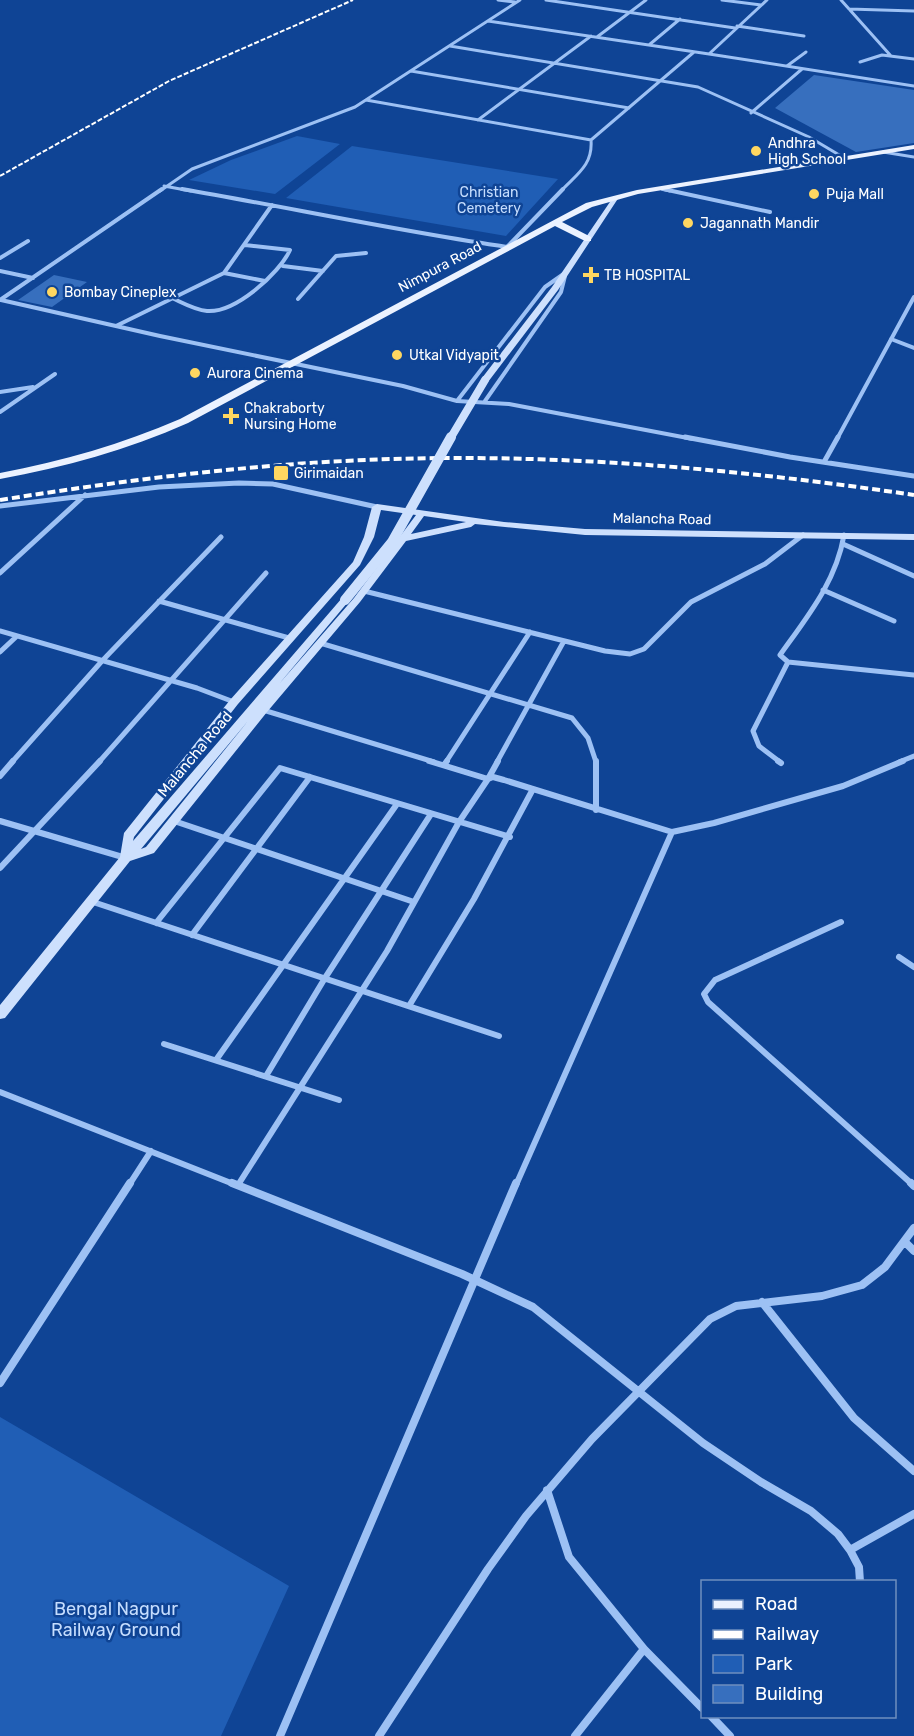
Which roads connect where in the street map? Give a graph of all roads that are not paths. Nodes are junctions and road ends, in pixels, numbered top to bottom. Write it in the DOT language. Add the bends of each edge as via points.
graph roads {
  1 [pos="498,0"];
  2 [pos="546,0"];
  3 [pos="582,0"];
  4 [pos="646,0"];
  5 [pos="722,0"];
  6 [pos="767,0"];
  7 [pos="841,0"];
  8 [pos="518,1"];
  9 [pos="576,4"];
  10 [pos="761,5"];
  11 [pos="849,9"];
  12 [pos="914,11"];
  13 [pos="630,12"];
  14 [pos="680,19"];
  15 [pos="488,21"];
  16 [pos="736,27"];
  17 [pos="591,36"];
  18 [pos="804,36"];
  19 [pos="597,37"];
  20 [pos="649,45"];
  21 [pos="449,46"];
  22 [pos="694,52"];
  23 [pos="806,52"];
  24 [pos="709,54"];
  25 [pos="891,56"];
  26 [pos="914,59"];
  27 [pos="860,62"];
  28 [pos="555,63"];
  29 [pos="788,66"];
  30 [pos="802,69"];
  31 [pos="411,71"];
  32 [pos="662,80"];
  33 [pos="914,86"];
  34 [pos="519,89"];
  35 [pos="366,100"];
  36 [pos="629,108"];
  37 [pos="751,113"];
  38 [pos="478,120"];
  39 [pos="591,140"];
  40 [pos="914,147"];
  41 [pos="883,152"];
  42 [pos="914,157"];
  43 [pos="846,159"];
  44 [pos="164,186"];
  45 [pos="662,189"];
  46 [pos="616,197"];
  47 [pos="272,205"];
  48 [pos="770,212"];
  49 [pos="554,222"];
  50 [pos="588,239"];
  51 [pos="28,241"];
  52 [pos="245,245"];
  53 [pos="507,247"];
  54 [pos="366,253"];
  55 [pos="0,258"];
  56 [pos="283,266"];
  57 [pos="0,271"];
  58 [pos="323,271"];
  59 [pos="224,273"];
  60 [pos="565,273"];
  61 [pos="33,278"];
  62 [pos="266,281"];
  63 [pos="914,297"];
  64 [pos="172,298"];
  65 [pos="298,298"];
  66 [pos="0,300"];
  67 [pos="115,326"];
  68 [pos="891,339"];
  69 [pos="914,348"];
  70 [pos="294,362"];
  71 [pos="55,374"];
  72 [pos="36,387"];
  73 [pos="0,392"];
  74 [pos="457,401"];
  75 [pos="485,401"];
  76 [pos="0,412"];
  77 [pos="824,462"];
  78 [pos="0,476"];
  79 [pos="914,476"];
  80 [pos="85,495"];
  81 [pos="0,506"];
  82 [pos="377,507"];
  83 [pos="422,513"];
  84 [pos="484,522"];
  85 [pos="803,535"];
  86 [pos="221,537"];
  87 [pos="914,537"];
  88 [pos="405,538"];
  89 [pos="843,539"];
  90 [pos="0,573"];
  91 [pos="266,573"];
  92 [pos="914,576"];
  93 [pos="823,590"];
  94 [pos="364,591"];
  95 [pos="159,601"];
  96 [pos="222,619"];
  97 [pos="894,621"];
  98 [pos="0,631"];
  99 [pos="530,632"];
  100 [pos="17,636"];
  101 [pos="289,638"];
  102 [pos="564,641"];
  103 [pos="320,643"];
  104 [pos="0,652"];
  105 [pos="102,661"];
  106 [pos="788,662"];
  107 [pos="914,675"];
  108 [pos="169,680"];
  109 [pos="492,692"];
  110 [pos="234,702"];
  111 [pos="528,703"];
  112 [pos="263,710"];
  113 [pos="914,756"];
  114 [pos="781,764"];
  115 [pos="444,765"];
  116 [pos="0,776"];
  117 [pos="310,777"];
  118 [pos="488,779"];
  119 [pos="534,789"];
  120 [pos="398,804"];
  121 [pos="596,810"];
  122 [pos="431,814"];
  123 [pos="0,821"];
  124 [pos="174,821"];
  125 [pos="459,822"];
  126 [pos="37,832"];
  127 [pos="672,832"];
  128 [pos="510,837"];
  129 [pos="224,838"];
  130 [pos="255,849"];
  131 [pos="126,858"];
  132 [pos="0,868"];
  133 [pos="345,879"];
  134 [pos="380,891"];
  135 [pos="93,902"];
  136 [pos="414,902"];
  137 [pos="841,922"];
  138 [pos="156,923"];
  139 [pos="192,935"];
  140 [pos="900,957"];
  141 [pos="282,964"];
  142 [pos="914,967"];
  143 [pos="325,978"];
  144 [pos="362,990"];
  145 [pos="409,1006"];
  146 [pos="0,1014"];
  147 [pos="499,1036"];
  148 [pos="164,1044"];
  149 [pos="216,1060"];
  150 [pos="266,1076"];
  151 [pos="301,1087"];
  152 [pos="0,1092"];
  153 [pos="339,1100"];
  154 [pos="151,1151"];
  155 [pos="238,1185"];
  156 [pos="914,1186"];
  157 [pos="914,1228"];
  158 [pos="905,1242"];
  159 [pos="914,1251"];
  160 [pos="474,1280"];
  161 [pos="762,1302"];
  162 [pos="0,1383"];
  163 [pos="639,1391"];
  164 [pos="914,1471"];
  165 [pos="547,1490"];
  166 [pos="914,1514"];
  167 [pos="850,1550"];
  168 [pos="860,1580"];
  169 [pos="644,1649"];
  170 [pos="701,1707"];
  171 [pos="713,1718"];
  172 [pos="382,1735"];
  173 [pos="280,1736"];
  174 [pos="575,1736"];
  175 [pos="730,1736"];
  1 -- 8 [label="street"];
  2 -- 9 [label="street"];
  3 -- 9 [label="street"];
  4 -- 13 [label="street"];
  5 -- 10 [label="street"];
  6 -- 10 [label="street"];
  7 -- 11 [label="street"];
  8 -- 15 [label="street"];
  9 -- 13 [label="street"];
  10 -- 16 [label="street"];
  11 -- 12 [label="street"];
  11 -- 25 [label="street"];
  13 -- 14 [label="street"];
  13 -- 19 [label="street"];
  14 -- 16 [label="street"];
  14 -- 20 [label="street"];
  15 -- 17 [label="street"];
  15 -- 21 [label="street"];
  16 -- 18 [label="street"];
  16 -- 24 [label="street"];
  17 -- 19 [label="street"];
  17 -- 28 [label="street"];
  19 -- 20 [label="street"];
  20 -- 22 [label="street"];
  21 -- 28 [label="street"];
  21 -- 31 [label="street"];
  22 -- 24 [label="street"];
  22 -- 32 [label="street"];
  23 -- 29 [label="street"];
  24 -- 29 [label="street"];
  25 -- 26 [label="street"];
  25 -- 27 [label="street"];
  28 -- 32 [label="street"];
  28 -- 34 [label="street"];
  29 -- 30 [label="street"];
  30 -- 33 [label="street"];
  30 -- 37 [label="street"];
  31 -- 34 [label="street"];
  31 -- 35 [label="street"];
  32 -- 36 [label="street"];
  32 -- 37 [label="street" via="706,90"];
  34 -- 36 [label="street"];
  34 -- 38 [label="street"];
  35 -- 38 [label="street"];
  35 -- 44 [label="street" via="325,120 192,169"];
  36 -- 39 [label="street"];
  37 -- 43 [label="street" via="809,137"];
  38 -- 39 [label="street"];
  39 -- 53 [label="street" via="592,154 586,165"];
  40 -- 41 [label="main road, Nimpura Road"];
  41 -- 42 [label="street"];
  41 -- 43 [label="main road, Nimpura Road"];
  43 -- 45 [label="main road, Nimpura Road"];
  44 -- 47 [label="street"];
  44 -- 61 [label="street"];
  45 -- 46 [label="main road, Nimpura Road"];
  45 -- 48 [label="street"];
  46 -- 49 [label="main road, Nimpura Road"];
  46 -- 50 [label="street, Malancha Road"];
  47 -- 52 [label="street"];
  47 -- 53 [label="street" via="416,234"];
  49 -- 50 [label="main road"];
  49 -- 53 [label="main road, Nimpura Road"];
  50 -- 60 [label="street, Malancha Road"];
  51 -- 55 [label="street"];
  52 -- 56 [label="street" via="289,249"];
  52 -- 59 [label="street"];
  53 -- 70 [label="main road, Nimpura Road"];
  54 -- 58 [label="street" via="336,256"];
  56 -- 58 [label="street"];
  56 -- 62 [label="street"];
  57 -- 61 [label="street"];
  58 -- 65 [label="street"];
  59 -- 62 [label="street"];
  59 -- 64 [label="street"];
  60 -- 74 [label="street" via="544,287"];
  60 -- 75 [label="street" via="561,292"];
  60 -- 131 [label="street, Malancha Road, bridge" via="465,410 391,542"];
  61 -- 66 [label="street"];
  62 -- 64 [label="street" via="211,312"];
  63 -- 68 [label="street"];
  64 -- 67 [label="street"];
  66 -- 67 [label="street"];
  67 -- 70 [label="street"];
  68 -- 69 [label="street"];
  68 -- 77 [label="street"];
  70 -- 74 [label="street"];
  70 -- 78 [label="main road, Nimpura Road" via="143,440 84,459"];
  71 -- 72 [label="street"];
  72 -- 73 [label="street"];
  72 -- 76 [label="street"];
  74 -- 75 [label="street"];
  75 -- 77 [label="street"];
  77 -- 79 [label="street"];
  80 -- 81 [label="street"];
  80 -- 82 [label="street" via="159,487 273,484"];
  80 -- 90 [label="street"];
  82 -- 83 [label="street, Malancha Road"];
  82 -- 101 [label="street" via="357,563"];
  83 -- 84 [label="street, Malancha Road"];
  83 -- 88 [label="street"];
  84 -- 85 [label="street, Malancha Road" via="585,532"];
  84 -- 88 [label="street"];
  85 -- 89 [label="street, Malancha Road"];
  85 -- 102 [label="street" via="788,548 681,609 638,652 622,654"];
  86 -- 95 [label="street"];
  87 -- 89 [label="street, Malancha Road"];
  88 -- 94 [label="street"];
  89 -- 92 [label="street"];
  89 -- 93 [label="street"];
  91 -- 96 [label="street"];
  93 -- 97 [label="street"];
  93 -- 106 [label="street" via="780,655"];
  94 -- 99 [label="street"];
  94 -- 103 [label="street"];
  95 -- 96 [label="street"];
  95 -- 105 [label="street"];
  96 -- 101 [label="street"];
  96 -- 108 [label="street"];
  98 -- 100 [label="street"];
  99 -- 102 [label="street"];
  99 -- 109 [label="street"];
  100 -- 104 [label="street"];
  100 -- 105 [label="street"];
  101 -- 110 [label="street"];
  102 -- 111 [label="street"];
  103 -- 109 [label="street"];
  103 -- 112 [label="street"];
  105 -- 108 [label="street"];
  105 -- 116 [label="street"];
  106 -- 107 [label="street"];
  106 -- 114 [label="street" via="752,737"];
  108 -- 110 [label="street"];
  108 -- 126 [label="street"];
  109 -- 111 [label="street"];
  109 -- 115 [label="street"];
  110 -- 131 [label="street" via="128,836"];
  111 -- 118 [label="street"];
  111 -- 121 [label="street" via="566,715 582,727 594,747 599,769"];
  112 -- 115 [label="street"];
  112 -- 124 [label="street"];
  113 -- 127 [label="street" via="843,786"];
  115 -- 118 [label="street"];
  117 -- 120 [label="street"];
  117 -- 129 [label="street" via="279,768"];
  117 -- 130 [label="street"];
  118 -- 119 [label="street" via="493,777"];
  118 -- 125 [label="street"];
  119 -- 121 [label="street"];
  119 -- 128 [label="street"];
  120 -- 122 [label="street"];
  120 -- 133 [label="street"];
  121 -- 127 [label="street"];
  122 -- 125 [label="street"];
  122 -- 134 [label="street"];
  123 -- 126 [label="street"];
  124 -- 129 [label="street"];
  124 -- 131 [label="street" via="150,850"];
  125 -- 128 [label="street"];
  125 -- 136 [label="street"];
  126 -- 131 [label="street"];
  126 -- 132 [label="street"];
  127 -- 160 [label="street"];
  128 -- 145 [label="street"];
  129 -- 130 [label="street"];
  129 -- 138 [label="street"];
  130 -- 133 [label="street"];
  130 -- 139 [label="street"];
  131 -- 135 [label="street, Malancha Road"];
  133 -- 134 [label="street"];
  133 -- 141 [label="street"];
  134 -- 136 [label="street"];
  134 -- 143 [label="street"];
  135 -- 138 [label="street"];
  135 -- 146 [label="street, Malancha Road"];
  136 -- 144 [label="street"];
  137 -- 156 [label="street" via="715,980 704,994 708,1002"];
  138 -- 139 [label="street"];
  139 -- 141 [label="street"];
  140 -- 142 [label="street"];
  141 -- 143 [label="street"];
  141 -- 149 [label="street"];
  143 -- 144 [label="street"];
  143 -- 150 [label="street"];
  144 -- 145 [label="street"];
  144 -- 151 [label="street"];
  145 -- 147 [label="street"];
  148 -- 149 [label="street"];
  149 -- 150 [label="street"];
  150 -- 151 [label="street"];
  151 -- 153 [label="street"];
  151 -- 155 [label="street"];
  152 -- 154 [label="street"];
  154 -- 155 [label="street"];
  154 -- 162 [label="street"];
  155 -- 160 [label="street"];
  157 -- 158 [label="street"];
  158 -- 159 [label="street"];
  158 -- 161 [label="street" via="872,1279 853,1288"];
  160 -- 163 [label="street" via="533,1307"];
  160 -- 173 [label="street"];
  161 -- 163 [label="street" via="723,1310"];
  161 -- 164 [label="street" via="854,1418"];
  163 -- 165 [label="street"];
  163 -- 167 [label="street" via="703,1443 811,1511"];
  165 -- 169 [label="street" via="569,1557"];
  165 -- 172 [label="street" via="482,1578"];
  166 -- 167 [label="street"];
  167 -- 168 [label="street" via="859,1567"];
  169 -- 170 [label="street"];
  169 -- 174 [label="street"];
  171 -- 175 [label="street"];
}
